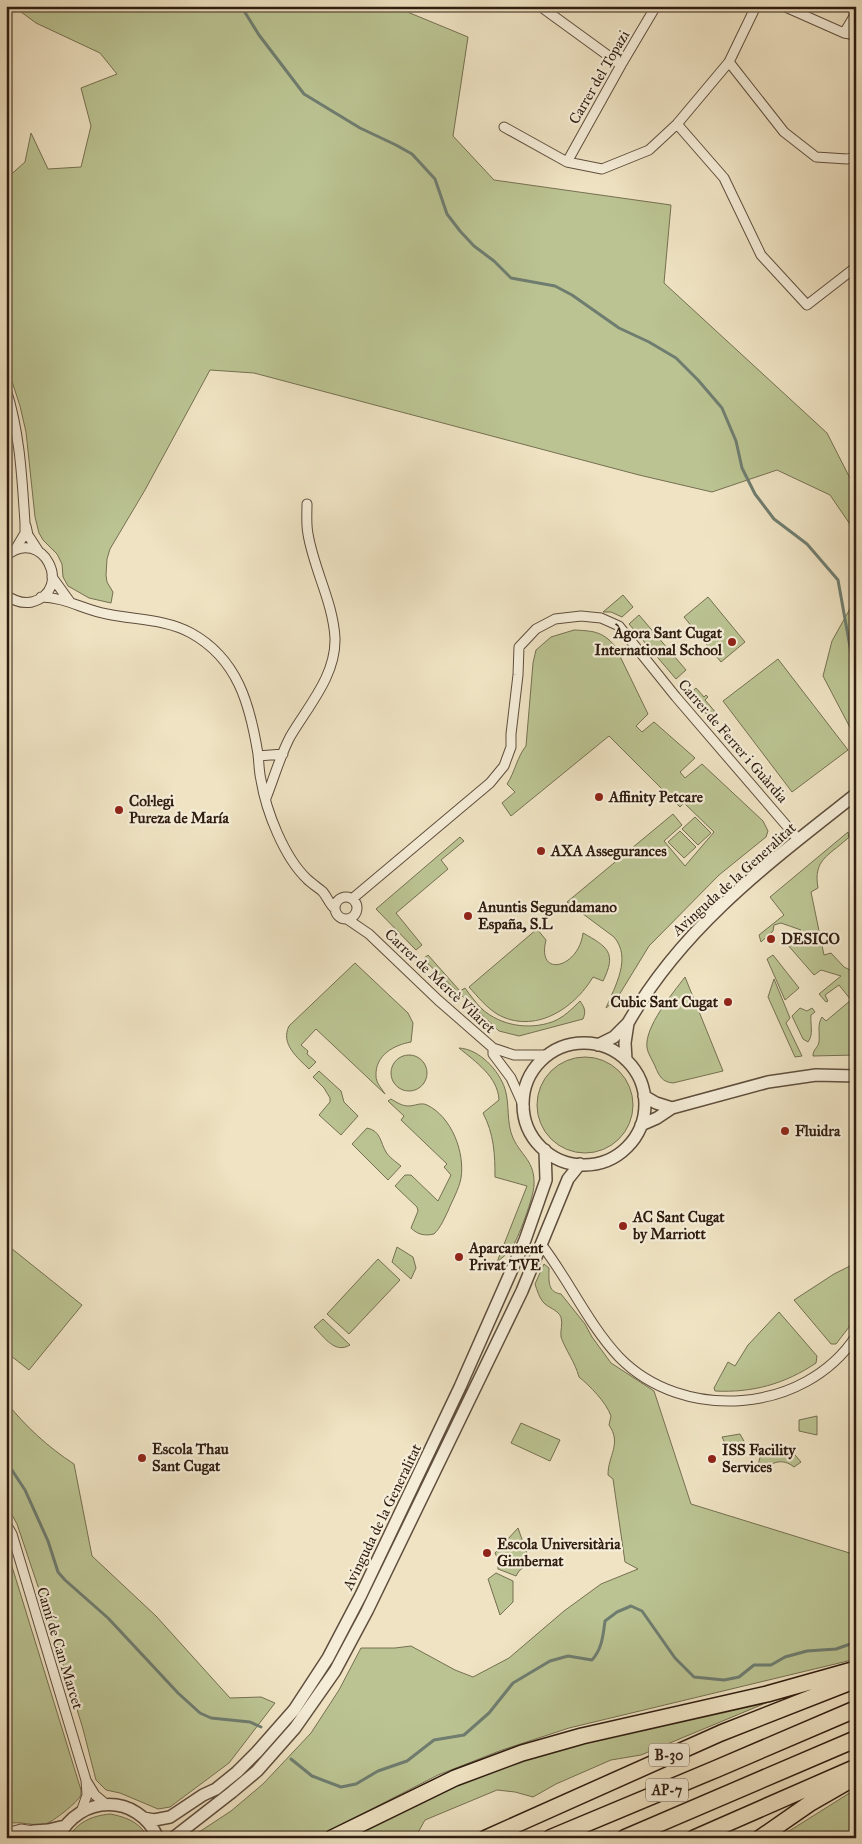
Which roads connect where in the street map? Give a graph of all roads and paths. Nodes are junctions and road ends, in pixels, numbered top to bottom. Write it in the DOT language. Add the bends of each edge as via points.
graph roads {
  1 [pos="656,6"];
  2 [pos="756,6"];
  3 [pos="784,6"];
  4 [pos="544,9"];
  5 [pos="856,13"];
  6 [pos="844,33"];
  7 [pos="856,35"];
  8 [pos="729,62"];
  9 [pos="621,64"];
  10 [pos="677,124"];
  11 [pos="504,127"];
  12 [pos="856,158"];
  13 [pos="566,162"];
  14 [pos="855,270"];
  15 [pos="6,389"];
  16 [pos="307,504"];
  17 [pos="25,524"];
  18 [pos="15,550"];
  19 [pos="39,552"];
  20 [pos="6,556"];
  21 [pos="52,578"];
  22 [pos="41,597"];
  23 [pos="9,598"];
  24 [pos="70,602"];
  25 [pos="282,754"];
  26 [pos="258,756"];
  27 [pos="856,794"];
  28 [pos="266,798"];
  29 [pos="798,839"];
  30 [pos="324,892"];
  31 [pos="342,898"];
  32 [pos="352,899"];
  33 [pos="335,908"];
  34 [pos="357,910"];
  35 [pos="347,919"];
  36 [pos="369,934"];
  37 [pos="628,1023"];
  38 [pos="598,1045"];
  39 [pos="493,1048"];
  40 [pos="548,1055"];
  41 [pos="626,1060"];
  42 [pos="856,1076"];
  43 [pos="644,1096"];
  44 [pos="524,1107"];
  45 [pos="672,1108"];
  46 [pos="641,1126"];
  47 [pos="545,1150"];
  48 [pos="580,1164"];
  49 [pos="542,1244"];
  50 [pos="856,1336"];
  51 [pos="6,1524"];
  52 [pos="856,1670"];
  53 [pos="856,1680"];
  54 [pos="856,1708"];
  55 [pos="856,1739"];
  56 [pos="856,1766"];
  57 [pos="856,1777"];
  58 [pos="86,1780"];
  59 [pos="107,1804"];
  60 [pos="81,1812"];
  61 [pos="144,1818"];
  62 [pos="65,1826"];
  63 [pos="34,1831"];
  64 [pos="6,1833"];
  65 [pos="43,1838"];
  66 [pos="58,1838"];
  67 [pos="158,1838"];
  68 [pos="173,1838"];
  69 [pos="332,1838"];
  70 [pos="486,1838"];
  71 [pos="551,1838"];
  72 [pos="625,1838"];
  73 [pos="694,1838"];
  74 [pos="760,1838"];
  1 -- 9 [label="street, Carrer del Topazi"];
  2 -- 8 [label="street"];
  3 -- 6 [label="street"];
  4 -- 9 [label="street"];
  5 -- 6 [label="street"];
  6 -- 7 [label="street"];
  8 -- 10 [label="street"];
  8 -- 12 [label="street" via="784,132 816,157"];
  9 -- 13 [label="street, Carrer del Topazi"];
  10 -- 13 [label="street" via="649,150 602,169"];
  10 -- 14 [label="street" via="724,178 761,255 807,305"];
  11 -- 13 [label="street"];
  15 -- 17 [label="street" via="19,446"];
  16 -- 25 [label="street" via="308,533 327,598 335,640 333,657 322,685"];
  17 -- 18 [label="street" via="25,533"];
  17 -- 19 [label="street"];
  18 -- 19 [label="street" via="26,548"];
  18 -- 20 [label="street"];
  19 -- 21 [label="street" via="50,564"];
  21 -- 22 [label="street"];
  21 -- 24 [label="street"];
  22 -- 23 [label="street" via="28,602"];
  22 -- 24 [label="street"];
  24 -- 26 [label="street" via="99,613 175,626 206,642 232,670 240,686 250,711"];
  25 -- 26 [label="street"];
  25 -- 28 [label="street"];
  26 -- 28 [label="street"];
  27 -- 29 [label="street, Avinguda de la Generalitat"];
  28 -- 30 [label="street" via="275,826 297,867"];
  29 -- 32 [label="street, Carrer de Ferrer i Guàrdia" via="619,626 601,618 555,619 536,629 519,647 511,747 501,771 469,802"];
  29 -- 37 [label="street, Avinguda de la Generalitat" via="690,937 660,972"];
  30 -- 31 [label="street"];
  30 -- 33 [label="street"];
  31 -- 32 [label="street"];
  31 -- 33 [label="street"];
  32 -- 34 [label="street"];
  33 -- 35 [label="street" via="338,915"];
  34 -- 35 [label="street"];
  34 -- 36 [label="street, Carrer de Mercè Vilaret"];
  35 -- 36 [label="street, Carrer de Mercè Vilaret"];
  36 -- 39 [label="street, Carrer de Mercè Vilaret"];
  37 -- 38 [label="street, Avinguda de la Generalitat" via="614,1037"];
  37 -- 41 [label="street, Avinguda de la Generalitat"];
  38 -- 40 [label="street" via="576,1044"];
  38 -- 41 [label="street"];
  39 -- 40 [label="street, Carrer de Mercè Vilaret" via="514,1056"];
  39 -- 44 [label="street, Carrer de Mercè Vilaret" via="493,1054 511,1078"];
  40 -- 44 [label="street" via="534,1069 528,1081"];
  41 -- 43 [label="street" via="638,1077"];
  42 -- 45 [label="street" via="816,1075 768,1082"];
  43 -- 45 [label="street"];
  43 -- 46 [label="street"];
  44 -- 47 [label="street" via="530,1132"];
  45 -- 46 [label="street"];
  46 -- 48 [label="street" via="632,1142 618,1154 600,1162"];
  47 -- 48 [label="street" via="561,1160"];
  47 -- 61 [label="street, Avinguda de la Generalitat" via="546,1180 518,1258 460,1387 328,1658 294,1710 237,1772 216,1790 202,1795 170,1817"];
  48 -- 49 [label="street, Avinguda de la Generalitat" via="568,1179"];
  49 -- 50 [label="street" via="599,1332 620,1358 659,1386 688,1396 731,1401 781,1393 817,1376 835,1362"];
  49 -- 68 [label="street, Avinguda de la Generalitat" via="367,1611 335,1671 295,1728 257,1770"];
  51 -- 58 [label="street, Camí de Can Marcet" via="12,1534"];
  52 -- 69 [label="highway" via="522,1753 447,1782"];
  53 -- 70 [label="highway, B-30" via="720,1733"];
  54 -- 71 [label="highway, AP-7"];
  55 -- 72 [label="highway, AP-7"];
  56 -- 73 [label="highway"];
  57 -- 74 [label="highway"];
  58 -- 59 [label="street, Camí de Can Marcet" via="95,1795"];
  58 -- 60 [label="street, Camí de Can Marcet" via="87,1795"];
  59 -- 60 [label="street"];
  59 -- 61 [label="street" via="130,1809"];
  60 -- 62 [label="street"];
  61 -- 67 [label="street"];
  62 -- 63 [label="street"];
  62 -- 66 [label="street"];
  63 -- 64 [label="street" via="21,1829"];
  63 -- 65 [label="street"];
}
